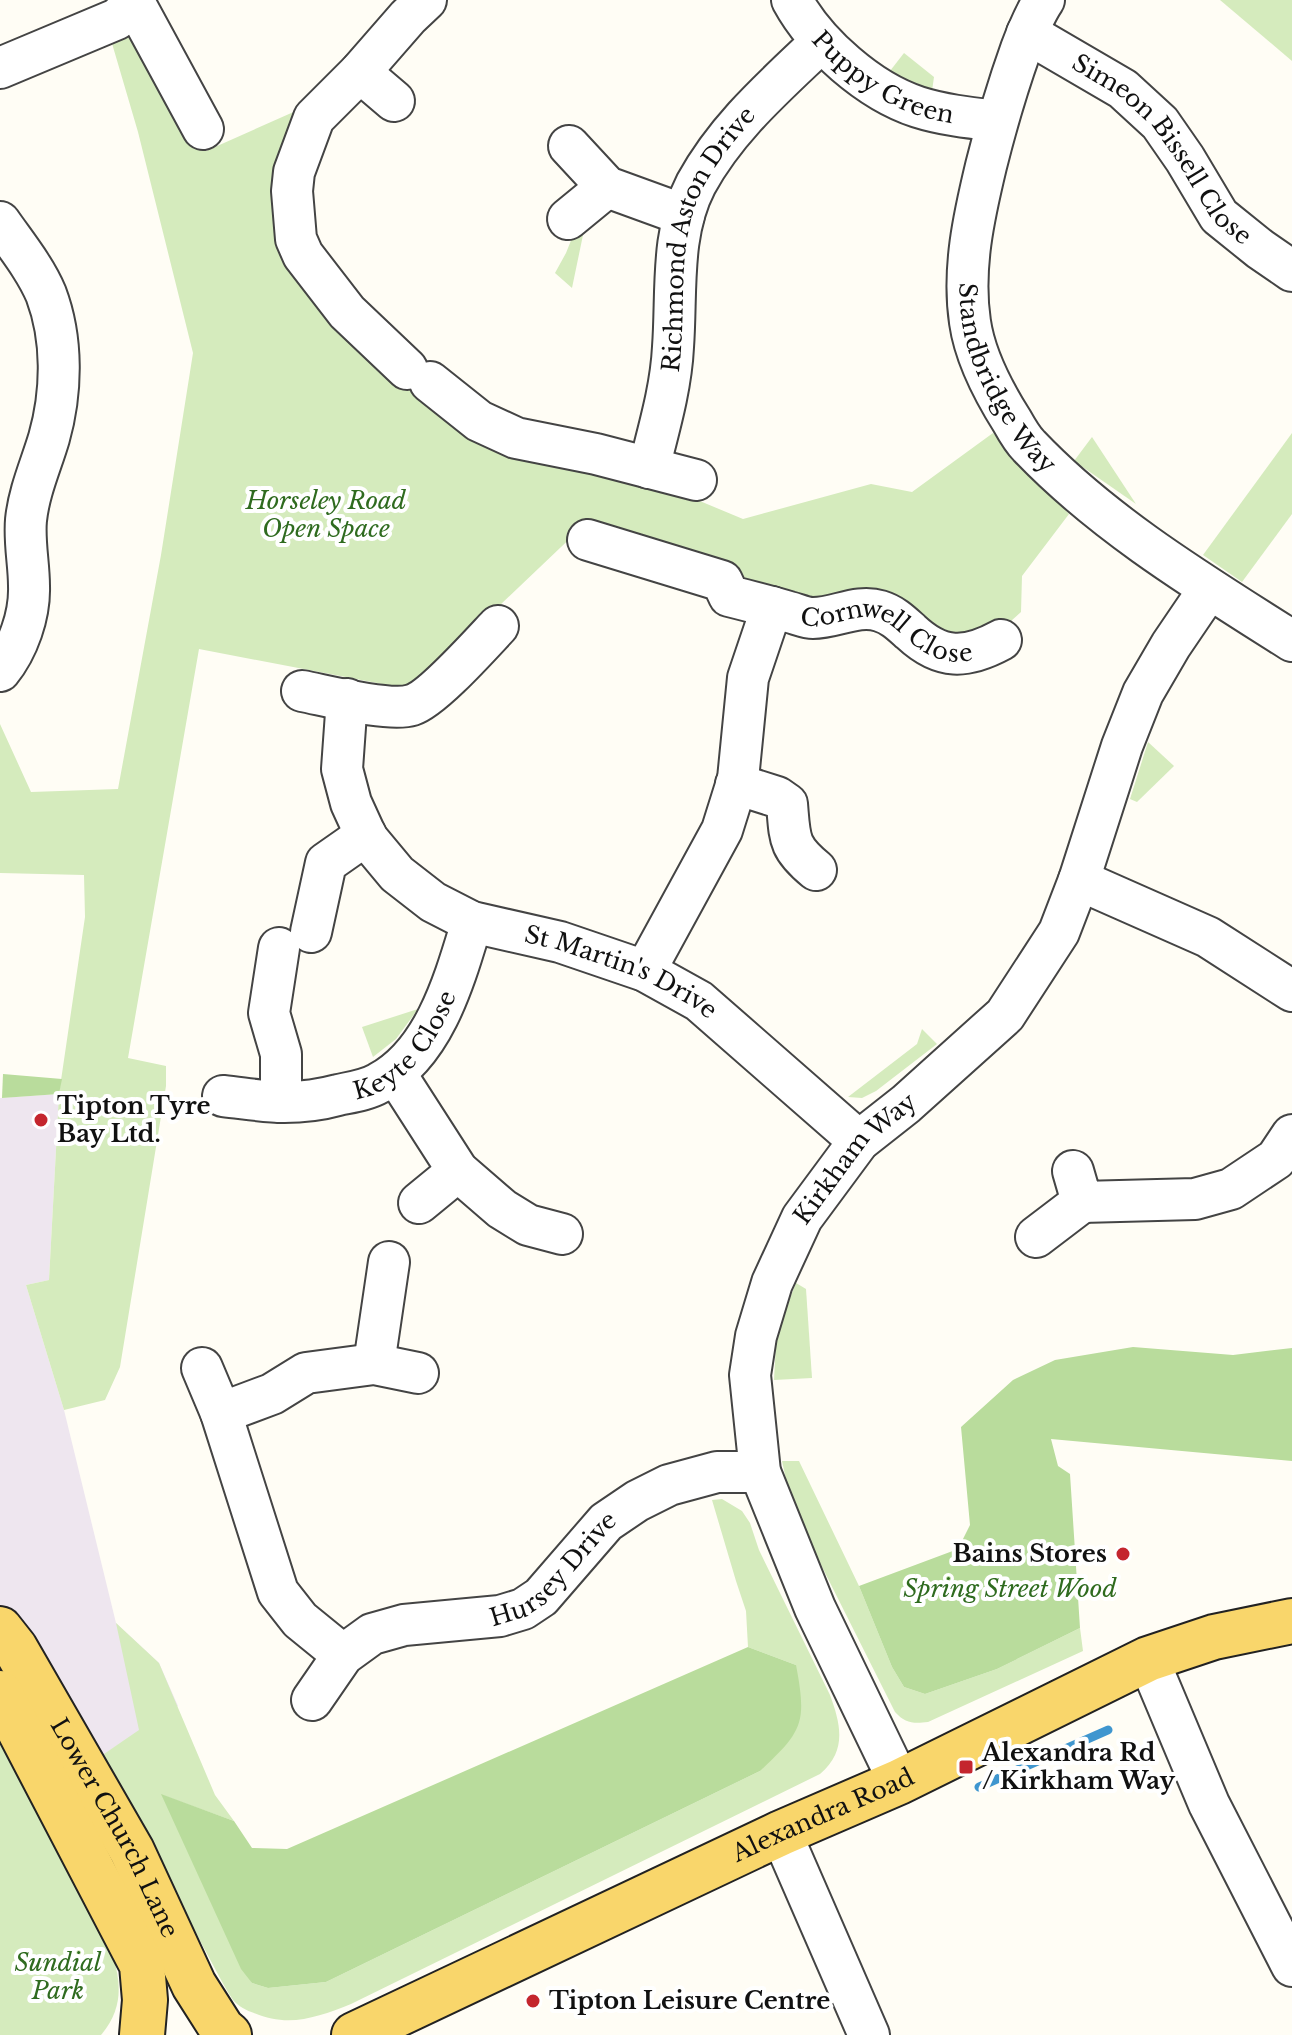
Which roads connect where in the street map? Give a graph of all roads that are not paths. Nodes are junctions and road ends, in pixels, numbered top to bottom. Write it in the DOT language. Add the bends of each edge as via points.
graph roads {
  1 [pos="426,0"];
  2 [pos="792,0"];
  3 [pos="128,6"];
  4 [pos="1036,17"];
  5 [pos="821,42"];
  6 [pos="0,68"];
  7 [pos="360,72"];
  8 [pos="394,101"];
  9 [pos="997,121"];
  10 [pos="203,129"];
  11 [pos="569,146"];
  12 [pos="607,187"];
  13 [pos="684,215"];
  14 [pos="568,219"];
  15 [pos="0,222"];
  16 [pos="1292,271"];
  17 [pos="649,468"];
  18 [pos="696,480"];
  19 [pos="588,540"];
  20 [pos="1209,589"];
  21 [pos="772,607"];
  22 [pos="12,618"];
  23 [pos="498,626"];
  24 [pos="1001,640"];
  25 [pos="1292,641"];
  26 [pos="0,671"];
  27 [pos="302,691"];
  28 [pos="347,699"];
  29 [pos="736,784"];
  30 [pos="366,835"];
  31 [pos="816,870"];
  32 [pos="1079,880"];
  33 [pos="472,922"];
  34 [pos="645,971"];
  35 [pos="1292,991"];
  36 [pos="395,1073"];
  37 [pos="223,1096"];
  38 [pos="281,1102"];
  39 [pos="1292,1135"];
  40 [pos="859,1141"];
  41 [pos="458,1171"];
  42 [pos="419,1203"];
  43 [pos="562,1234"];
  44 [pos="1036,1237"];
  45 [pos="389,1262"];
  46 [pos="374,1364"];
  47 [pos="202,1368"];
  48 [pos="418,1373"];
  49 [pos="221,1413"];
  50 [pos="760,1472"];
  51 [pos="1292,1621"];
  52 [pos="0,1629"];
  53 [pos="343,1655"];
  54 [pos="1148,1659"];
  55 [pos="0,1693"];
  56 [pos="312,1700"];
  57 [pos="899,1782"];
  58 [pos="781,1833"];
  59 [pos="1292,1966"];
  60 [pos="232,2033"];
  61 [pos="351,2034"];
  62 [pos="144,2035"];
  63 [pos="869,2035"];
  1 -- 7 [label="street"];
  2 -- 5 [label="street, Puppy Green"];
  3 -- 6 [label="street"];
  3 -- 10 [label="street"];
  4 -- 9 [label="street, Standbridge Way"];
  4 -- 16 [label="street, Simeon Bissell Close" via="1160,123 1219,216"];
  5 -- 9 [label="street, Puppy Green" via="850,69 916,106"];
  5 -- 13 [label="street, Richmond Aston Drive" via="724,140"];
  7 -- 8 [label="street"];
  7 -- 17 [label="street" via="314,118 294,172 296,239 303,255 347,312 479,421 516,438"];
  9 -- 20 [label="street, Standbridge Way" via="969,250 970,324 983,368 1027,444 1120,526"];
  11 -- 12 [label="street"];
  12 -- 13 [label="street"];
  12 -- 14 [label="street"];
  13 -- 17 [label="street, Richmond Aston Drive" via="669,378"];
  15 -- 22 [label="street" via="45,293 57,342 59,391 26,520 30,589"];
  17 -- 18 [label="street"];
  19 -- 21 [label="street, Cornwell Close" via="722,581 729,596"];
  20 -- 25 [label="street, Standbridge Way"];
  20 -- 32 [label="street, Kirkham Way" via="1143,693"];
  21 -- 24 [label="street, Cornwell Close" via="812,618 879,610 949,653 967,655"];
  21 -- 29 [label="street, Cornwell Close" via="748,678"];
  22 -- 26 [label="street" via="17,644"];
  23 -- 28 [label="street" via="413,705"];
  27 -- 28 [label="street"];
  28 -- 30 [label="street, St Martin's Drive" via="342,769"];
  29 -- 31 [label="street" via="787,804 791,842"];
  29 -- 34 [label="street, Cornwell Close" via="722,830"];
  30 -- 33 [label="street, St Martin's Drive" via="397,874 433,902"];
  30 -- 38 [label="street" via="326,863 269,1013 281,1054"];
  32 -- 35 [label="street" via="1208,937"];
  32 -- 40 [label="street, Kirkham Way" via="1059,932 1005,1015"];
  33 -- 34 [label="street, St Martin's Drive" via="560,942"];
  33 -- 36 [label="street, Keyte Close" via="437,1019"];
  34 -- 40 [label="street, St Martin's Drive" via="699,1001"];
  36 -- 38 [label="street, Keyte Close" via="354,1092"];
  36 -- 41 [label="street"];
  37 -- 38 [label="street, Keyte Close"];
  39 -- 44 [label="street" via="1276,1159 1231,1189 1195,1199 1078,1187"];
  40 -- 50 [label="street, Kirkham Way" via="802,1218 772,1283 756,1336 750,1375"];
  41 -- 42 [label="street"];
  41 -- 43 [label="street" via="528,1225"];
  45 -- 46 [label="street"];
  46 -- 48 [label="street"];
  46 -- 49 [label="street" via="306,1373 272,1394"];
  47 -- 49 [label="street"];
  49 -- 53 [label="street" via="278,1592 300,1620"];
  50 -- 53 [label="street, Hursey Drive" via="717,1472 669,1485 637,1501 606,1522 541,1597 523,1609 404,1625 372,1634"];
  50 -- 57 [label="street, Kirkham Way" via="815,1608"];
  51 -- 54 [label="main road, Alexandra Road" via="1214,1637"];
  52 -- 60 [label="main road, Lower Church Lane" via="132,1851 194,1985"];
  53 -- 56 [label="street, Hursey Drive"];
  54 -- 57 [label="main road, Alexandra Road"];
  54 -- 59 [label="street" via="1209,1804"];
  55 -- 62 [label="main road, Lower Church Lane" via="142,1965"];
  57 -- 58 [label="main road, Alexandra Road"];
  58 -- 61 [label="main road, Alexandra Road"];
  58 -- 63 [label="street"];
  60 -- 62 [label="main road" via="177,2019"];
}
